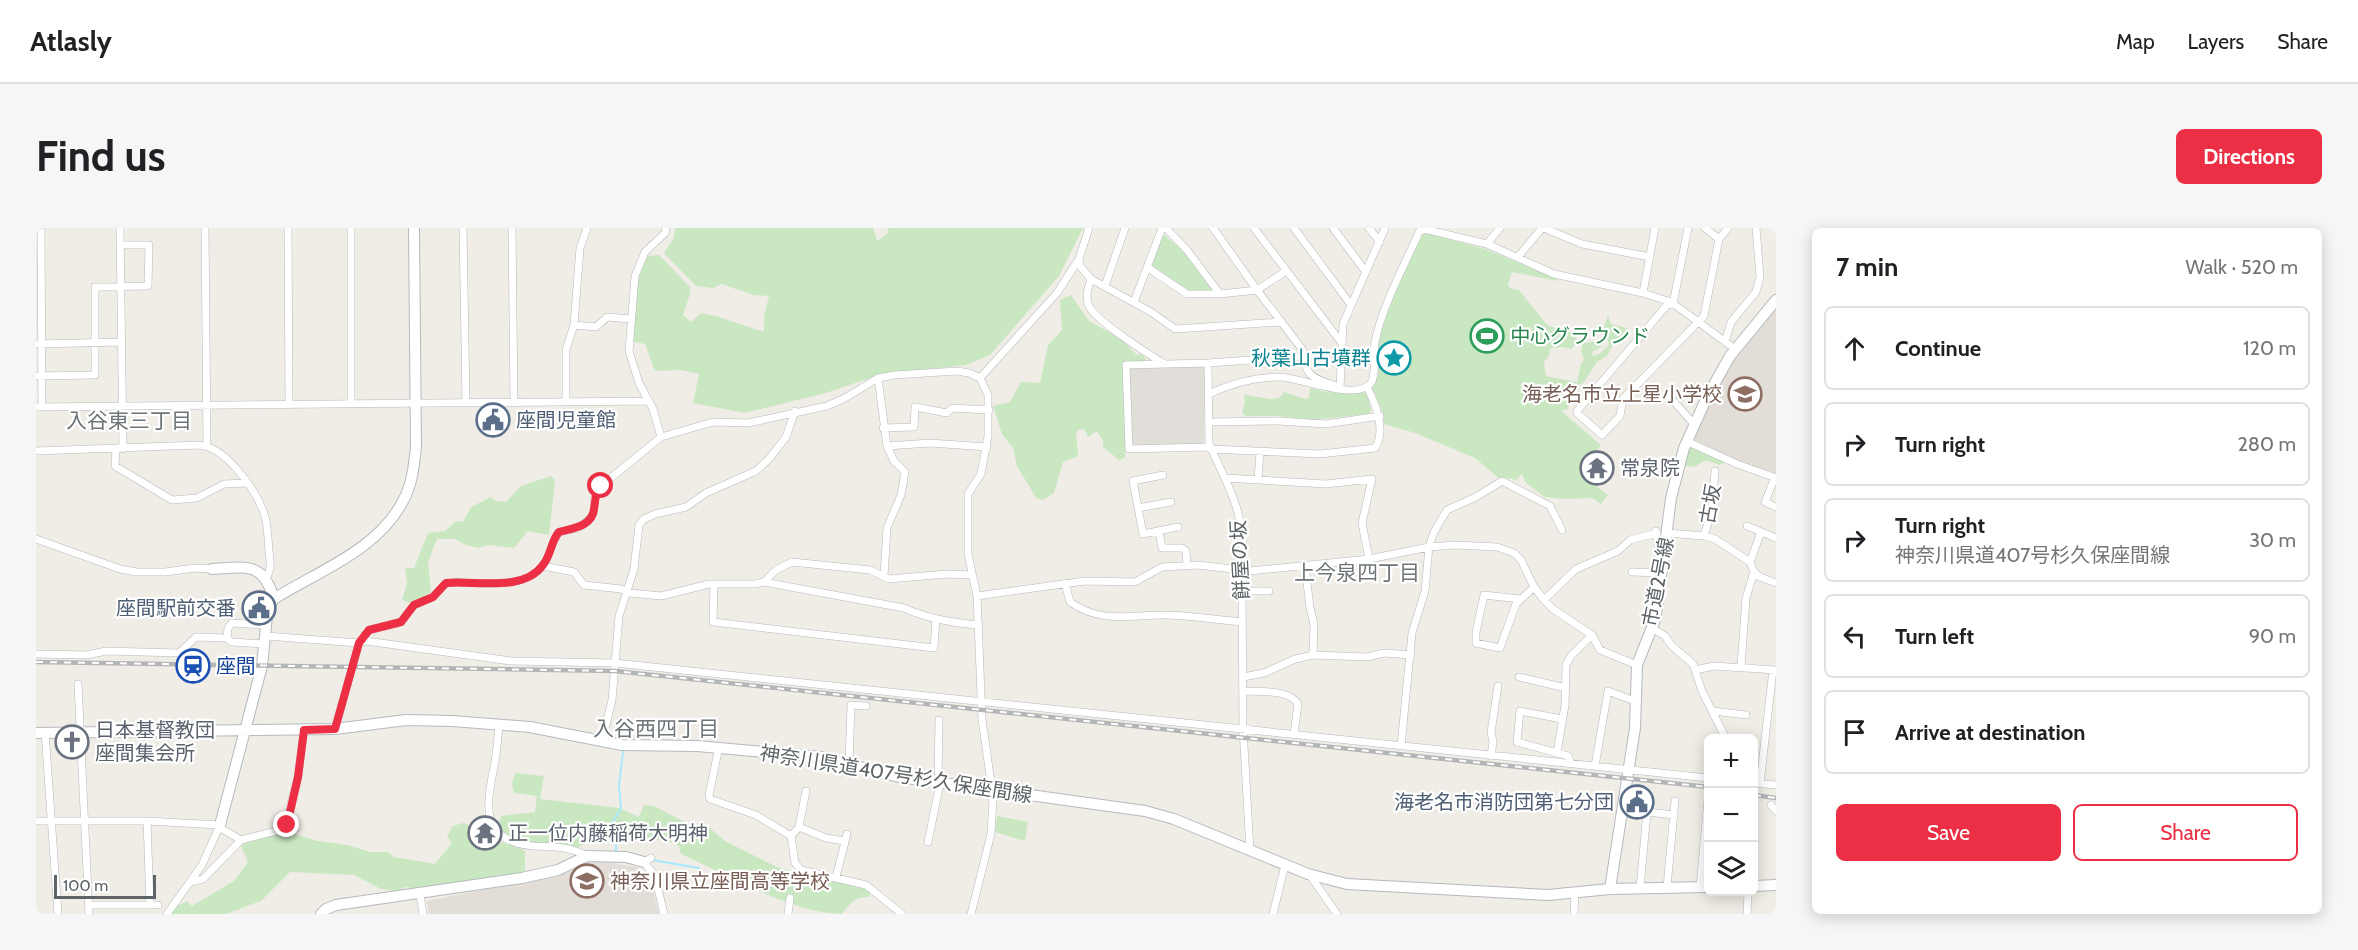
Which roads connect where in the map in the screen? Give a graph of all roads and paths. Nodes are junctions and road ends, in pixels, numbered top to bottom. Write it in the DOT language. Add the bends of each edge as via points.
graph roads {
  1 [pos="41,228"];
  2 [pos="120,228"];
  3 [pos="205,228"];
  4 [pos="288,228"];
  5 [pos="351,228"];
  6 [pos="414,228"];
  7 [pos="463,228"];
  8 [pos="512,228"];
  9 [pos="587,228"];
  10 [pos="666,228"];
  11 [pos="1089,228"];
  12 [pos="1125,228"];
  13 [pos="1164,228"];
  14 [pos="1213,228"];
  15 [pos="1254,228"];
  16 [pos="1294,228"];
  17 [pos="1333,228"];
  18 [pos="1369,228"];
  19 [pos="1385,228"];
  20 [pos="1421,228"];
  21 [pos="1460,228"];
  22 [pos="1500,228"];
  23 [pos="1543,228"];
  24 [pos="1655,228"];
  25 [pos="1688,228"];
  26 [pos="1704,228"];
  27 [pos="1728,228"];
  28 [pos="1756,228"];
  29 [pos="1454,236"];
  30 [pos="1719,239"];
  31 [pos="1380,242"];
  32 [pos="1487,244"];
  33 [pos="120,245"];
  34 [pos="1518,257"];
  35 [pos="1650,257"];
  36 [pos="1079,259"];
  37 [pos="1148,268"];
  38 [pos="1286,271"];
  39 [pos="1366,272"];
  40 [pos="1091,279"];
  41 [pos="120,286"];
  42 [pos="1105,286"];
  43 [pos="1257,290"];
  44 [pos="1643,293"];
  45 [pos="1220,294"];
  46 [pos="1776,300"];
  47 [pos="1134,302"];
  48 [pos="39,305"];
  49 [pos="1352,305"];
  50 [pos="1670,305"];
  51 [pos="631,318"];
  52 [pos="1698,321"];
  53 [pos="1281,322"];
  54 [pos="574,325"];
  55 [pos="121,342"];
  56 [pos="1341,342"];
  57 [pos="1725,342"];
  58 [pos="39,344"];
  59 [pos="95,344"];
  60 [pos="1735,349"];
  61 [pos="1306,356"];
  62 [pos="1163,363"];
  63 [pos="1208,363"];
  64 [pos="39,376"];
  65 [pos="878,378"];
  66 [pos="980,378"];
  67 [pos="1367,387"];
  68 [pos="1340,388"];
  69 [pos="1209,394"];
  70 [pos="1668,395"];
  71 [pos="566,401"];
  72 [pos="649,401"];
  73 [pos="416,402"];
  74 [pos="466,402"];
  75 [pos="514,402"];
  76 [pos="351,403"];
  77 [pos="289,404"];
  78 [pos="207,405"];
  79 [pos="121,406"];
  80 [pos="39,407"];
  81 [pos="988,410"];
  82 [pos="795,411"];
  83 [pos="1380,416"];
  84 [pos="1209,422"];
  85 [pos="1694,424"];
  86 [pos="883,428"];
  87 [pos="661,438"];
  88 [pos="1686,441"];
  89 [pos="207,446"];
  90 [pos="887,446"];
  91 [pos="987,447"];
  92 [pos="119,449"];
  93 [pos="1211,449"];
  94 [pos="36,451"];
  95 [pos="1260,452"];
  96 [pos="1715,471"];
  97 [pos="1163,475"];
  98 [pos="1226,478"];
  99 [pos="1775,478"];
  100 [pos="1258,480"];
  101 [pos="248,483"];
  102 [pos="1171,502"];
  103 [pos="1776,507"];
  104 [pos="1138,508"];
  105 [pos="1747,526"];
  106 [pos="1178,527"];
  107 [pos="1562,530"];
  108 [pos="1159,531"];
  109 [pos="1660,532"];
  110 [pos="1761,532"];
  111 [pos="1704,536"];
  112 [pos="1776,538"];
  113 [pos="36,539"];
  114 [pos="1429,547"];
  115 [pos="1369,559"];
  116 [pos="1750,562"];
  117 [pos="543,566"];
  118 [pos="1187,566"];
  119 [pos="1305,566"];
  120 [pos="212,569"];
  121 [pos="1244,571"];
  122 [pos="1632,572"];
  123 [pos="1754,572"];
  124 [pos="1662,573"];
  125 [pos="972,575"];
  126 [pos="884,576"];
  127 [pos="266,578"];
  128 [pos="764,582"];
  129 [pos="1065,583"];
  130 [pos="1776,583"];
  131 [pos="714,584"];
  132 [pos="1534,587"];
  133 [pos="626,591"];
  134 [pos="1242,591"];
  135 [pos="1269,591"];
  136 [pos="977,596"];
  137 [pos="274,599"];
  138 [pos="1520,599"];
  139 [pos="1544,600"];
  140 [pos="936,619"];
  141 [pos="1242,622"];
  142 [pos="266,625"];
  143 [pos="979,626"];
  144 [pos="1652,628"];
  145 [pos="1592,635"];
  146 [pos="227,638"];
  147 [pos="266,640"];
  148 [pos="359,643"];
  149 [pos="36,654"];
  150 [pos="1411,654"];
  151 [pos="1313,655"];
  152 [pos="615,663"];
  153 [pos="1637,665"];
  154 [pos="1741,666"];
  155 [pos="1695,670"];
  156 [pos="1775,670"];
  157 [pos="1243,677"];
  158 [pos="1519,677"];
  159 [pos="78,684"];
  160 [pos="1498,686"];
  161 [pos="1566,688"];
  162 [pos="1243,692"];
  163 [pos="982,702"];
  164 [pos="1637,702"];
  165 [pos="866,706"];
  166 [pos="1713,711"];
  167 [pos="1746,715"];
  168 [pos="1562,719"];
  169 [pos="939,720"];
  170 [pos="499,725"];
  171 [pos="1243,728"];
  172 [pos="335,729"];
  173 [pos="304,730"];
  174 [pos="80,731"];
  175 [pos="244,731"];
  176 [pos="41,732"];
  177 [pos="1294,734"];
  178 [pos="1724,734"];
  179 [pos="602,742"];
  180 [pos="1401,746"];
  181 [pos="719,747"];
  182 [pos="1557,753"];
  183 [pos="1491,756"];
  184 [pos="1571,763"];
  185 [pos="849,764"];
  186 [pos="1595,766"];
  187 [pos="1628,769"];
  188 [pos="1758,777"];
  189 [pos="1704,778"];
  190 [pos="939,782"];
  191 [pos="1758,783"];
  192 [pos="1776,785"];
  193 [pos="992,789"];
  194 [pos="806,791"];
  195 [pos="1676,801"];
  196 [pos="1674,815"];
  197 [pos="36,820"];
  198 [pos="51,820"];
  199 [pos="84,821"];
  200 [pos="147,821"];
  201 [pos="220,825"];
  202 [pos="799,827"];
  203 [pos="791,836"];
  204 [pos="241,840"];
  205 [pos="928,842"];
  206 [pos="1250,850"];
  207 [pos="586,856"];
  208 [pos="647,860"];
  209 [pos="1285,864"];
  210 [pos="1308,874"];
  211 [pos="836,878"];
  212 [pos="191,882"];
  213 [pos="1758,885"];
  214 [pos="1776,885"];
  215 [pos="1668,887"];
  216 [pos="1704,887"];
  217 [pos="1640,888"];
  218 [pos="1610,889"];
  219 [pos="1575,892"];
  220 [pos="420,894"];
  221 [pos="1748,896"];
  222 [pos="790,898"];
  223 [pos="156,904"];
  224 [pos="89,905"];
  225 [pos="58,914"];
  226 [pos="89,914"];
  227 [pos="153,914"];
  228 [pos="167,914"];
  229 [pos="321,914"];
  230 [pos="423,914"];
  231 [pos="664,914"];
  232 [pos="788,914"];
  233 [pos="902,914"];
  234 [pos="971,914"];
  235 [pos="1273,914"];
  236 [pos="1337,914"];
  237 [pos="1574,914"];
  238 [pos="1746,914"];
  1 -- 48 [label="street"];
  2 -- 33 [label="street"];
  3 -- 78 [label="street"];
  4 -- 77 [label="street"];
  5 -- 76 [label="street"];
  6 -- 73 [label="street"];
  7 -- 74 [label="street"];
  8 -- 75 [label="street"];
  9 -- 54 [label="street" via="580,248"];
  10 -- 51 [label="street" via="645,252 635,276"];
  11 -- 36 [label="street"];
  12 -- 42 [label="street"];
  13 -- 37 [label="street"];
  13 -- 45 [label="street" via="1186,249"];
  14 -- 43 [label="street"];
  15 -- 38 [label="street"];
  16 -- 49 [label="street"];
  17 -- 39 [label="street"];
  18 -- 31 [label="street"];
  19 -- 31 [label="street"];
  20 -- 29 [label="street"];
  20 -- 67 [label="street" via="1379,324 1373,378"];
  21 -- 29 [label="street"];
  22 -- 32 [label="street"];
  23 -- 34 [label="street"];
  23 -- 35 [label="street" via="1582,244"];
  24 -- 35 [label="street"];
  25 -- 50 [label="street"];
  26 -- 30 [label="street"];
  27 -- 30 [label="street"];
  28 -- 57 [label="street" via="1760,277 1756,292 1731,322"];
  29 -- 32 [label="street"];
  30 -- 52 [label="street" via="1704,316"];
  31 -- 39 [label="street"];
  32 -- 34 [label="street"];
  33 -- 41 [label="street"];
  33 -- 41 [label="street" via="149,245 148,285"];
  34 -- 44 [label="street" via="1554,274"];
  35 -- 44 [label="street"];
  36 -- 40 [label="street"];
  36 -- 66 [label="street" via="1057,293"];
  37 -- 45 [label="street" via="1187,294"];
  37 -- 47 [label="street"];
  38 -- 43 [label="street"];
  38 -- 56 [label="street"];
  39 -- 49 [label="street"];
  40 -- 42 [label="street"];
  40 -- 62 [label="street" via="1087,297 1095,316"];
  41 -- 55 [label="street"];
  41 -- 59 [label="street" via="95,287"];
  42 -- 47 [label="street"];
  43 -- 45 [label="street"];
  43 -- 53 [label="street"];
  44 -- 50 [label="street" via="1671,302"];
  46 -- 60 [label="street, 市道2号線"];
  47 -- 53 [label="street" via="1175,329"];
  48 -- 58 [label="street"];
  49 -- 56 [label="street" via="1343,324"];
  50 -- 52 [label="street"];
  50 -- 52 [label="street" via="1577,411 1602,435 1620,416 1623,399"];
  51 -- 54 [label="street" via="607,317 596,327"];
  51 -- 72 [label="street" via="631,362"];
  52 -- 57 [label="street"];
  53 -- 61 [label="street"];
  54 -- 71 [label="street" via="566,350"];
  55 -- 59 [label="street"];
  55 -- 79 [label="street"];
  56 -- 68 [label="street"];
  57 -- 60 [label="street"];
  58 -- 59 [label="street"];
  58 -- 64 [label="street"];
  59 -- 64 [label="street" via="95,375"];
  60 -- 85 [label="street, 市道2号線"];
  61 -- 63 [label="street"];
  61 -- 68 [label="street" via="1311,375"];
  62 -- 63 [label="street"];
  62 -- 93 [label="street" via="1126,365 1129,449"];
  63 -- 69 [label="street"];
  64 -- 80 [label="street"];
  65 -- 66 [label="street" via="957,371"];
  65 -- 82 [label="street" via="837,402"];
  65 -- 86 [label="street"];
  66 -- 81 [label="street" via="988,395"];
  67 -- 68 [label="street"];
  67 -- 83 [label="street"];
  68 -- 69 [label="street" via="1270,377 1245,380"];
  69 -- 84 [label="street"];
  70 -- 85 [label="street"];
  71 -- 72 [label="street"];
  71 -- 75 [label="street"];
  72 -- 87 [label="street"];
  73 -- 74 [label="street"];
  73 -- 76 [label="street"];
  73 -- 137 [label="street" via="412,479 395,514 360,548"];
  74 -- 75 [label="street"];
  76 -- 77 [label="street"];
  77 -- 78 [label="street"];
  78 -- 79 [label="street"];
  78 -- 89 [label="street"];
  79 -- 80 [label="street"];
  79 -- 92 [label="street"];
  81 -- 86 [label="street" via="952,408 947,413 915,407 914,427"];
  81 -- 91 [label="street"];
  82 -- 87 [label="street" via="748,423 713,422"];
  82 -- 133 [label="street" via="786,437 756,471 706,493 686,507 644,519 639,525 634,570"];
  83 -- 84 [label="street" via="1326,424"];
  83 -- 95 [label="street" via="1377,447 1320,454"];
  84 -- 93 [label="street"];
  85 -- 88 [label="street, 市道2号線"];
  86 -- 90 [label="street"];
  87 -- 117 [label="street" via="601,486 591,518 578,528 559,532"];
  88 -- 99 [label="street"];
  88 -- 109 [label="street, 市道2号線"];
  89 -- 92 [label="street"];
  89 -- 101 [label="street"];
  90 -- 91 [label="street" via="930,443"];
  90 -- 126 [label="street" via="905,472 901,495 887,528"];
  91 -- 125 [label="street" via="981,474 968,494 968,555"];
  92 -- 94 [label="street"];
  92 -- 101 [label="street" via="115,466 172,500 197,498 224,484"];
  93 -- 95 [label="street"];
  93 -- 98 [label="street, 餅屋の坂"];
  95 -- 100 [label="street"];
  96 -- 111 [label="street, 古坂" via="1712,508"];
  97 -- 104 [label="street" via="1133,481"];
  98 -- 100 [label="street"];
  98 -- 121 [label="street, 餅屋の坂" via="1237,506"];
  99 -- 103 [label="street" via="1765,502"];
  100 -- 115 [label="street" via="1326,484 1372,479 1362,523"];
  101 -- 127 [label="street" via="264,515 270,567"];
  102 -- 104 [label="street"];
  104 -- 108 [label="street" via="1143,534"];
  105 -- 110 [label="street"];
  106 -- 108 [label="street"];
  107 -- 114 [label="street" via="1550,506 1502,481 1447,510"];
  108 -- 118 [label="street" via="1162,548 1186,550"];
  109 -- 111 [label="street"];
  109 -- 124 [label="street, 市道2号線"];
  109 -- 139 [label="street" via="1630,540 1618,551 1576,569"];
  110 -- 112 [label="street"];
  110 -- 116 [label="street"];
  111 -- 116 [label="street"];
  113 -- 120 [label="street" via="137,572"];
  114 -- 115 [label="street"];
  114 -- 132 [label="street" via="1506,549 1521,560"];
  114 -- 150 [label="street" via="1425,591 1412,633"];
  115 -- 119 [label="street"];
  116 -- 123 [label="street"];
  117 -- 133 [label="street" via="574,572 584,585"];
  117 -- 148 [label="street" via="505,584 446,583 433,597 414,605 401,622 369,630"];
  118 -- 121 [label="street"];
  118 -- 129 [label="street" via="1157,568 1135,582"];
  119 -- 121 [label="street"];
  119 -- 151 [label="street" via="1314,624"];
  120 -- 127 [label="street" via="248,568"];
  121 -- 134 [label="street, 餅屋の坂"];
  122 -- 124 [label="street"];
  123 -- 130 [label="street"];
  123 -- 154 [label="street" via="1746,597"];
  124 -- 144 [label="street, 市道2号線"];
  125 -- 126 [label="street" via="889,579"];
  125 -- 136 [label="street"];
  126 -- 128 [label="street" via="870,570 792,562"];
  127 -- 137 [label="street"];
  128 -- 131 [label="street"];
  128 -- 140 [label="street" via="904,608"];
  129 -- 136 [label="street"];
  129 -- 141 [label="street" via="1070,602 1100,616 1168,615"];
  131 -- 133 [label="street" via="661,596"];
  131 -- 140 [label="street" via="713,622 934,648"];
  132 -- 138 [label="street"];
  132 -- 139 [label="street"];
  133 -- 152 [label="street" via="618,623"];
  134 -- 135 [label="street"];
  134 -- 141 [label="street, 餅屋の坂"];
  136 -- 143 [label="street"];
  137 -- 142 [label="street"];
  138 -- 138 [label="street" via="1500,648 1476,644 1484,595"];
  139 -- 145 [label="street"];
  140 -- 143 [label="street"];
  141 -- 157 [label="street, 餅屋の坂"];
  142 -- 146 [label="street" via="232,623"];
  142 -- 147 [label="street"];
  143 -- 163 [label="street"];
  144 -- 153 [label="street, 市道2号線"];
  144 -- 155 [label="street" via="1665,636"];
  145 -- 153 [label="street" via="1600,650"];
  145 -- 161 [label="street" via="1566,665"];
  146 -- 147 [label="street" via="231,642"];
  146 -- 149 [label="street" via="196,637 179,652"];
  147 -- 148 [label="street"];
  147 -- 175 [label="street"];
  148 -- 152 [label="street" via="366,640 511,660"];
  148 -- 172 [label="street"];
  150 -- 151 [label="street"];
  150 -- 180 [label="street"];
  151 -- 157 [label="street"];
  152 -- 163 [label="street"];
  152 -- 179 [label="street" via="612,700"];
  153 -- 164 [label="street, 市道2号線"];
  154 -- 155 [label="street"];
  154 -- 156 [label="street"];
  155 -- 166 [label="street"];
  156 -- 188 [label="street"];
  157 -- 162 [label="street, 餅屋の坂"];
  158 -- 161 [label="street"];
  159 -- 174 [label="street"];
  160 -- 183 [label="street"];
  161 -- 168 [label="street"];
  162 -- 171 [label="street, 餅屋の坂"];
  162 -- 177 [label="street" via="1290,696 1298,704"];
  163 -- 171 [label="street"];
  163 -- 193 [label="street"];
  164 -- 186 [label="street" via="1608,691"];
  164 -- 187 [label="street, 市道2号線"];
  165 -- 185 [label="street" via="851,705"];
  166 -- 167 [label="street"];
  166 -- 178 [label="street"];
  168 -- 182 [label="street"];
  168 -- 182 [label="street" via="1520,711 1517,742"];
  169 -- 190 [label="street"];
  170 -- 172 [label="street, 神奈川県道407号杉久保座間線" via="406,720"];
  170 -- 179 [label="street, 神奈川県道407号杉久保座間線" via="530,727"];
  170 -- 207 [label="street" via="488,797 495,829 513,843 573,849"];
  171 -- 177 [label="street"];
  171 -- 206 [label="street, 餅屋の坂"];
  172 -- 173 [label="street, 神奈川県道407号杉久保座間線"];
  173 -- 175 [label="street, 神奈川県道407号杉久保座間線"];
  173 -- 204 [label="street" via="287,825"];
  174 -- 175 [label="street, 神奈川県道407号杉久保座間線"];
  174 -- 176 [label="street, 神奈川県道407号杉久保座間線"];
  174 -- 199 [label="street"];
  175 -- 201 [label="street"];
  176 -- 198 [label="street"];
  177 -- 180 [label="street"];
  179 -- 181 [label="street, 神奈川県道407号杉久保座間線"];
  180 -- 183 [label="street"];
  181 -- 185 [label="street, 神奈川県道407号杉久保座間線"];
  181 -- 203 [label="street" via="710,799 756,815"];
  182 -- 184 [label="street" via="1568,756"];
  183 -- 184 [label="street"];
  184 -- 186 [label="street"];
  185 -- 190 [label="street, 神奈川県道407号杉久保座間線"];
  186 -- 187 [label="street"];
  187 -- 189 [label="street"];
  187 -- 218 [label="street, 市道2号線"];
  190 -- 193 [label="street, 神奈川県道407号杉久保座間線"];
  190 -- 205 [label="street"];
  191 -- 192 [label="street"];
  193 -- 206 [label="street, 神奈川県道407号杉久保座間線" via="1145,812 1174,819"];
  193 -- 234 [label="street" via="991,834"];
  194 -- 202 [label="street"];
  195 -- 196 [label="street"];
  196 -- 215 [label="street"];
  196 -- 217 [label="street" via="1647,812"];
  197 -- 198 [label="street"];
  198 -- 199 [label="street"];
  198 -- 225 [label="street"];
  199 -- 200 [label="street"];
  199 -- 224 [label="street"];
  200 -- 201 [label="street"];
  200 -- 223 [label="street"];
  201 -- 204 [label="street"];
  201 -- 212 [label="street"];
  202 -- 203 [label="street"];
  202 -- 211 [label="street" via="826,838 846,838"];
  203 -- 211 [label="street" via="797,867"];
  204 -- 212 [label="street" via="203,879"];
  206 -- 209 [label="street, 神奈川県道407号杉久保座間線"];
  207 -- 208 [label="street"];
  207 -- 220 [label="street" via="548,873"];
  208 -- 231 [label="street"];
  209 -- 210 [label="street, 神奈川県道407号杉久保座間線"];
  209 -- 235 [label="street"];
  210 -- 219 [label="street, 神奈川県道407号杉久保座間線" via="1362,886 1548,895"];
  210 -- 236 [label="street"];
  211 -- 233 [label="street" via="866,885"];
  212 -- 228 [label="street"];
  213 -- 214 [label="street"];
  215 -- 216 [label="street, 神奈川県道407号杉久保座間線"];
  215 -- 217 [label="street, 神奈川県道407号杉久保座間線"];
  217 -- 218 [label="street, 神奈川県道407号杉久保座間線"];
  218 -- 219 [label="street, 神奈川県道407号杉久保座間線"];
  219 -- 237 [label="street"];
  220 -- 229 [label="street" via="336,906"];
  220 -- 230 [label="street"];
  221 -- 238 [label="street"];
  222 -- 232 [label="street"];
  223 -- 224 [label="street"];
  223 -- 227 [label="street"];
  224 -- 226 [label="street"];
}
